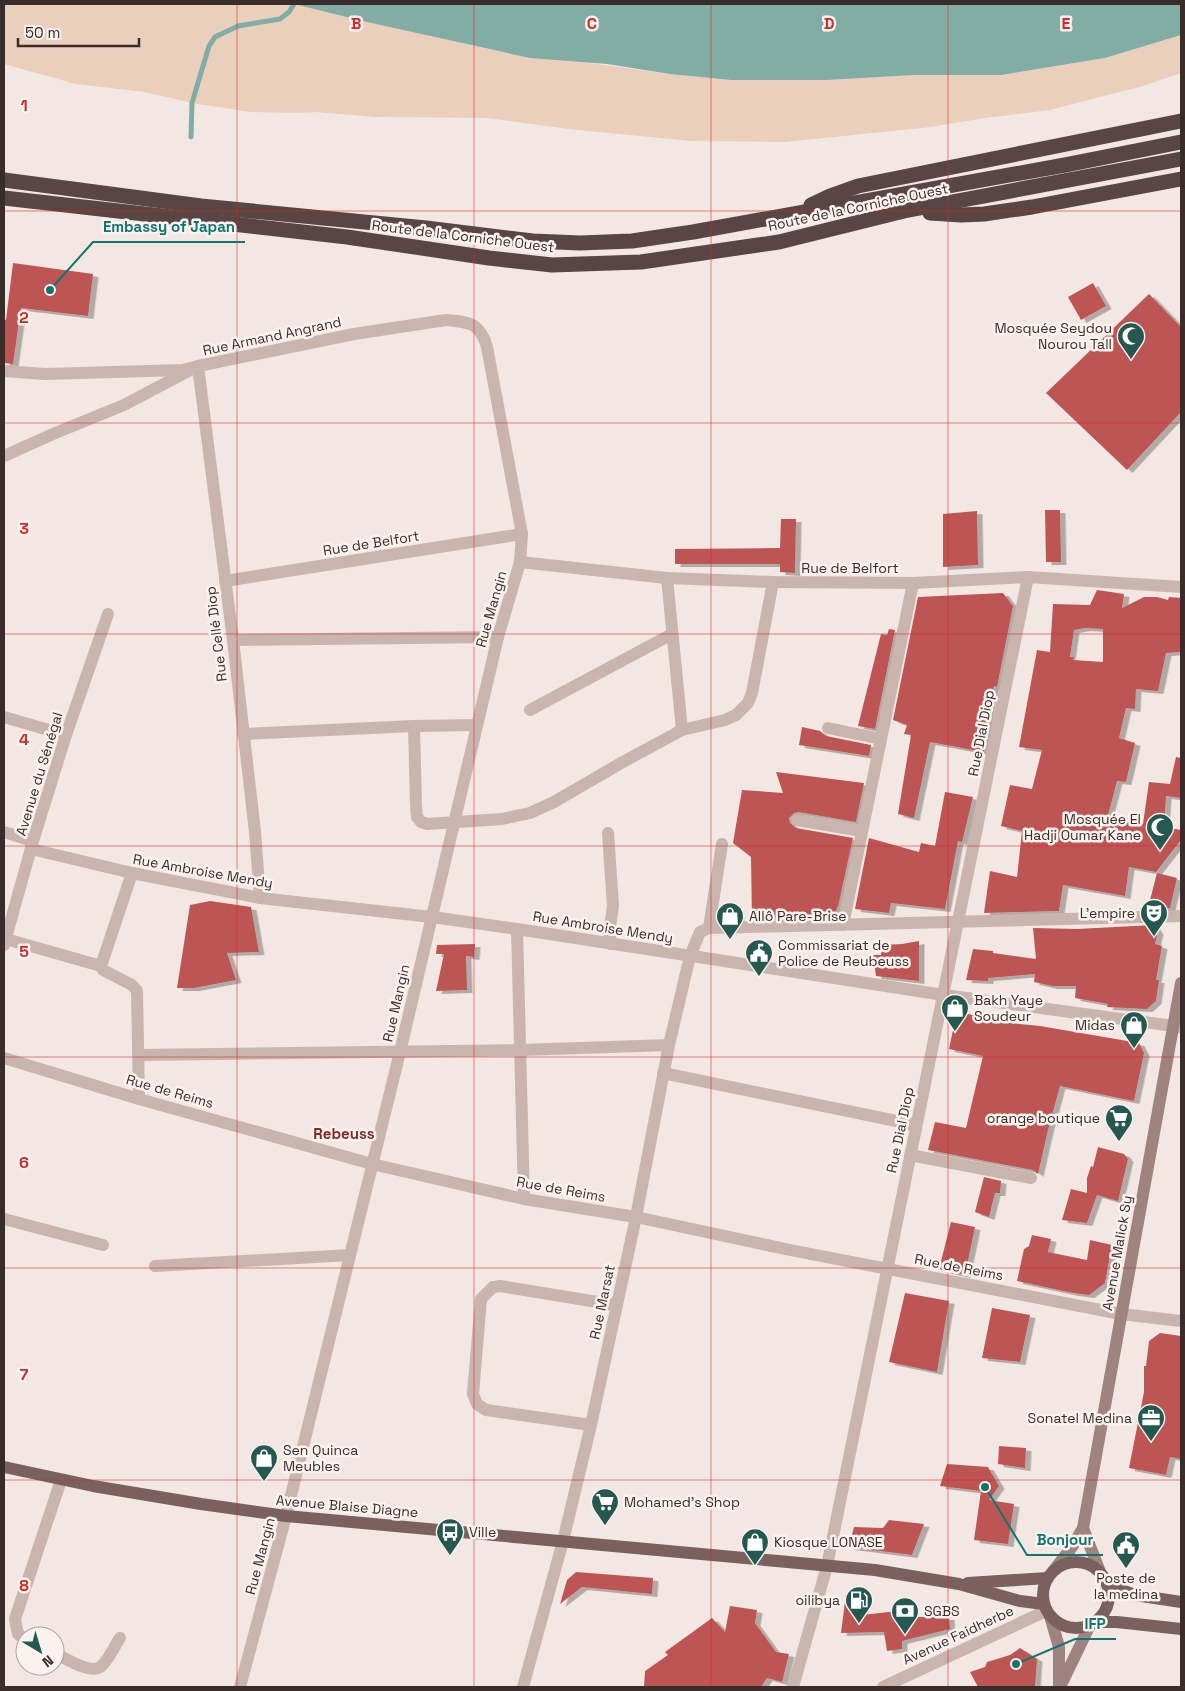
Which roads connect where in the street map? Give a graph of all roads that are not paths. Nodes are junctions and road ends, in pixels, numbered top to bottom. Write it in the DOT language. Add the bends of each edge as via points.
graph roads {
  1 [pos="1181,121"];
  2 [pos="1181,142"];
  3 [pos="1181,159"];
  4 [pos="1181,179"];
  5 [pos="4,180"];
  6 [pos="4,198"];
  7 [pos="904,212"];
  8 [pos="794,214"];
  9 [pos="474,325"];
  10 [pos="198,366"];
  11 [pos="4,371"];
  12 [pos="4,456"];
  13 [pos="522,534"];
  14 [pos="520,562"];
  15 [pos="1028,577"];
  16 [pos="667,578"];
  17 [pos="225,581"];
  18 [pos="773,582"];
  19 [pos="913,583"];
  20 [pos="1181,586"];
  21 [pos="108,614"];
  22 [pos="672,634"];
  23 [pos="498,637"];
  24 [pos="232,640"];
  25 [pos="530,710"];
  26 [pos="4,717"];
  27 [pos="477,725"];
  28 [pos="414,726"];
  29 [pos="828,728"];
  30 [pos="682,730"];
  31 [pos="243,734"];
  32 [pos="66,735"];
  33 [pos="881,739"];
  34 [pos="796,820"];
  35 [pos="455,823"];
  36 [pos="862,831"];
  37 [pos="4,832"];
  38 [pos="608,833"];
  39 [pos="722,844"];
  40 [pos="32,845"];
  41 [pos="132,873"];
  42 [pos="260,898"];
  43 [pos="1181,916"];
  44 [pos="432,917"];
  45 [pos="959,922"];
  46 [pos="843,925"];
  47 [pos="709,928"];
  48 [pos="517,929"];
  49 [pos="5,942"];
  50 [pos="610,944"];
  51 [pos="690,956"];
  52 [pos="101,966"];
  53 [pos="1181,983"];
  54 [pos="944,995"];
  55 [pos="1177,1026"];
  56 [pos="669,1045"];
  57 [pos="522,1050"];
  58 [pos="400,1052"];
  59 [pos="140,1055"];
  60 [pos="4,1058"];
  61 [pos="663,1073"];
  62 [pos="139,1099"];
  63 [pos="916,1125"];
  64 [pos="910,1155"];
  65 [pos="372,1164"];
  66 [pos="1031,1178"];
  67 [pos="524,1199"];
  68 [pos="636,1218"];
  69 [pos="4,1220"];
  70 [pos="103,1245"];
  71 [pos="350,1255"];
  72 [pos="155,1266"];
  73 [pos="886,1268"];
  74 [pos="616,1306"];
  75 [pos="1121,1314"];
  76 [pos="1181,1321"];
  77 [pos="591,1425"];
  78 [pos="4,1466"];
  79 [pos="61,1480"];
  80 [pos="286,1516"];
  81 [pos="1083,1528"];
  82 [pos="563,1540"];
  83 [pos="827,1566"];
  84 [pos="1100,1572"];
  85 [pos="1051,1574"];
  86 [pos="959,1584"];
  87 [pos="1107,1584"];
  88 [pos="1181,1602"];
  89 [pos="1047,1610"];
  90 [pos="1092,1624"];
  91 [pos="16,1626"];
  92 [pos="1181,1629"];
  93 [pos="120,1638"];
  94 [pos="65,1658"];
  95 [pos="240,1687"];
  96 [pos="523,1687"];
  97 [pos="793,1687"];
  98 [pos="883,1687"];
  99 [pos="1060,1687"];
  1 -- 8 [label="highway" via="858,186"];
  2 -- 8 [label="highway, Route de la Corniche Ouest"];
  3 -- 7 [label="highway, Route de la Corniche Ouest"];
  4 -- 7 [label="highway" via="984,214"];
  5 -- 8 [label="highway, Route de la Corniche Ouest" via="201,206 533,241 632,241"];
  6 -- 7 [label="highway, Route de la Corniche Ouest" via="552,264 641,262 780,242"];
  9 -- 10 [label="street, Rue Armand Angrand" via="446,320 354,334"];
  9 -- 13 [label="street, Rue Mangin" via="483,334 487,348"];
  10 -- 11 [label="street" via="183,370 45,374"];
  10 -- 12 [label="street, Rue Armand Angrand" via="130,402"];
  10 -- 17 [label="street, Rue Cellé Diop"];
  13 -- 14 [label="street, Rue Mangin"];
  13 -- 17 [label="street, Rue de Belfort"];
  14 -- 16 [label="street, Rue de Belfort"];
  14 -- 23 [label="street, Rue Mangin"];
  15 -- 19 [label="street, Rue de Belfort"];
  15 -- 20 [label="street, Rue de Belfort"];
  15 -- 45 [label="street, Rue Dial Diop"];
  16 -- 18 [label="street, Rue de Belfort"];
  16 -- 22 [label="street"];
  17 -- 24 [label="street, Rue Cellé Diop"];
  18 -- 19 [label="street, Rue de Belfort"];
  18 -- 30 [label="street" via="748,703 736,715 725,720"];
  19 -- 33 [label="street"];
  21 -- 32 [label="street, Avenue du Sénégal"];
  22 -- 25 [label="street"];
  22 -- 30 [label="street"];
  23 -- 24 [label="street"];
  23 -- 27 [label="street, Rue Mangin"];
  24 -- 31 [label="street, Rue Cellé Diop"];
  26 -- 32 [label="street"];
  27 -- 28 [label="street"];
  27 -- 35 [label="street, Rue Mangin"];
  28 -- 31 [label="street"];
  28 -- 35 [label="street" via="417,817 427,824"];
  29 -- 33 [label="street"];
  30 -- 35 [label="street" via="530,814"];
  31 -- 42 [label="street, Rue Cellé Diop"];
  32 -- 40 [label="street, Avenue du Sénégal"];
  33 -- 36 [label="street"];
  34 -- 36 [label="street"];
  35 -- 44 [label="street, Rue Mangin"];
  36 -- 46 [label="street"];
  37 -- 40 [label="street, Rue Ambroise Mendy"];
  38 -- 50 [label="street" via="613,906"];
  39 -- 47 [label="street"];
  40 -- 41 [label="street, Rue Ambroise Mendy"];
  40 -- 49 [label="street, Avenue du Sénégal"];
  41 -- 42 [label="street, Rue Ambroise Mendy"];
  41 -- 52 [label="street"];
  42 -- 44 [label="street, Rue Ambroise Mendy"];
  43 -- 45 [label="street"];
  44 -- 48 [label="street, Rue Ambroise Mendy"];
  44 -- 58 [label="street, Rue Mangin"];
  45 -- 46 [label="street"];
  45 -- 54 [label="street, Rue Dial Diop"];
  46 -- 47 [label="street"];
  47 -- 51 [label="street, Rue Marsat" via="700,932"];
  48 -- 50 [label="street, Rue Ambroise Mendy"];
  48 -- 57 [label="street"];
  49 -- 52 [label="street"];
  50 -- 51 [label="street, Rue Ambroise Mendy"];
  51 -- 54 [label="street, Rue Ambroise Mendy"];
  51 -- 56 [label="street, Rue Marsat"];
  52 -- 59 [label="street" via="137,991"];
  53 -- 55 [label="main road, Avenue Malick Sy"];
  54 -- 55 [label="street, Rue Ambroise Mendy"];
  54 -- 63 [label="street, Rue Dial Diop"];
  55 -- 75 [label="main road, Avenue Malick Sy"];
  56 -- 57 [label="street"];
  56 -- 61 [label="street, Rue Marsat"];
  57 -- 58 [label="street"];
  57 -- 67 [label="street"];
  58 -- 59 [label="street"];
  58 -- 65 [label="street, Rue Mangin"];
  59 -- 62 [label="street"];
  60 -- 62 [label="street, Rue de Reims"];
  61 -- 63 [label="street"];
  61 -- 68 [label="street, Rue Marsat"];
  62 -- 65 [label="street, Rue de Reims"];
  63 -- 64 [label="street, Rue Dial Diop"];
  64 -- 66 [label="street"];
  64 -- 73 [label="street, Rue Dial Diop"];
  65 -- 67 [label="street, Rue de Reims"];
  65 -- 71 [label="street, Rue Mangin"];
  67 -- 68 [label="street, Rue de Reims"];
  68 -- 73 [label="street, Rue de Reims"];
  68 -- 74 [label="street, Rue Marsat"];
  69 -- 70 [label="street"];
  71 -- 72 [label="street"];
  71 -- 80 [label="street, Rue Mangin"];
  73 -- 75 [label="street, Rue de Reims"];
  73 -- 83 [label="street, Rue Dial Diop"];
  74 -- 77 [label="street, Rue Marsat"];
  74 -- 77 [label="street" via="500,1286 493,1287 481,1299 473,1394 478,1404 486,1410"];
  75 -- 76 [label="street, Rue de Reims"];
  75 -- 81 [label="main road, Avenue Malick Sy"];
  77 -- 82 [label="street, Rue Marsat"];
  78 -- 79 [label="main road, Avenue Blaise Diagne"];
  79 -- 80 [label="main road, Avenue Blaise Diagne"];
  79 -- 91 [label="street" via="15,1619"];
  80 -- 82 [label="main road, Avenue Blaise Diagne"];
  80 -- 95 [label="street, Rue Mangin"];
  81 -- 84 [label="main road"];
  81 -- 85 [label="main road, Avenue Malick Sy"];
  82 -- 83 [label="main road, Avenue Blaise Diagne"];
  82 -- 96 [label="street, Rue Marsat"];
  83 -- 86 [label="main road, Avenue Blaise Diagne" via="875,1570"];
  83 -- 97 [label="street, Rue Dial Diop"];
  84 -- 85 [label="main road" via="1092,1566 1073,1562"];
  84 -- 87 [label="main road"];
  85 -- 86 [label="main road, Avenue Blaise Diagne"];
  85 -- 89 [label="main road" via="1044,1586"];
  86 -- 89 [label="main road, Avenue Blaise Diagne"];
  87 -- 88 [label="main road" via="1135,1595"];
  87 -- 90 [label="main road" via="1107,1606"];
  89 -- 90 [label="main road" via="1058,1624 1068,1628"];
  89 -- 98 [label="street, Avenue Faidherbe"];
  89 -- 99 [label="main road" via="1059,1647"];
  90 -- 92 [label="main road" via="1117,1622"];
  90 -- 99 [label="main road"];
  93 -- 94 [label="street" via="100,1667 84,1667"];
}
